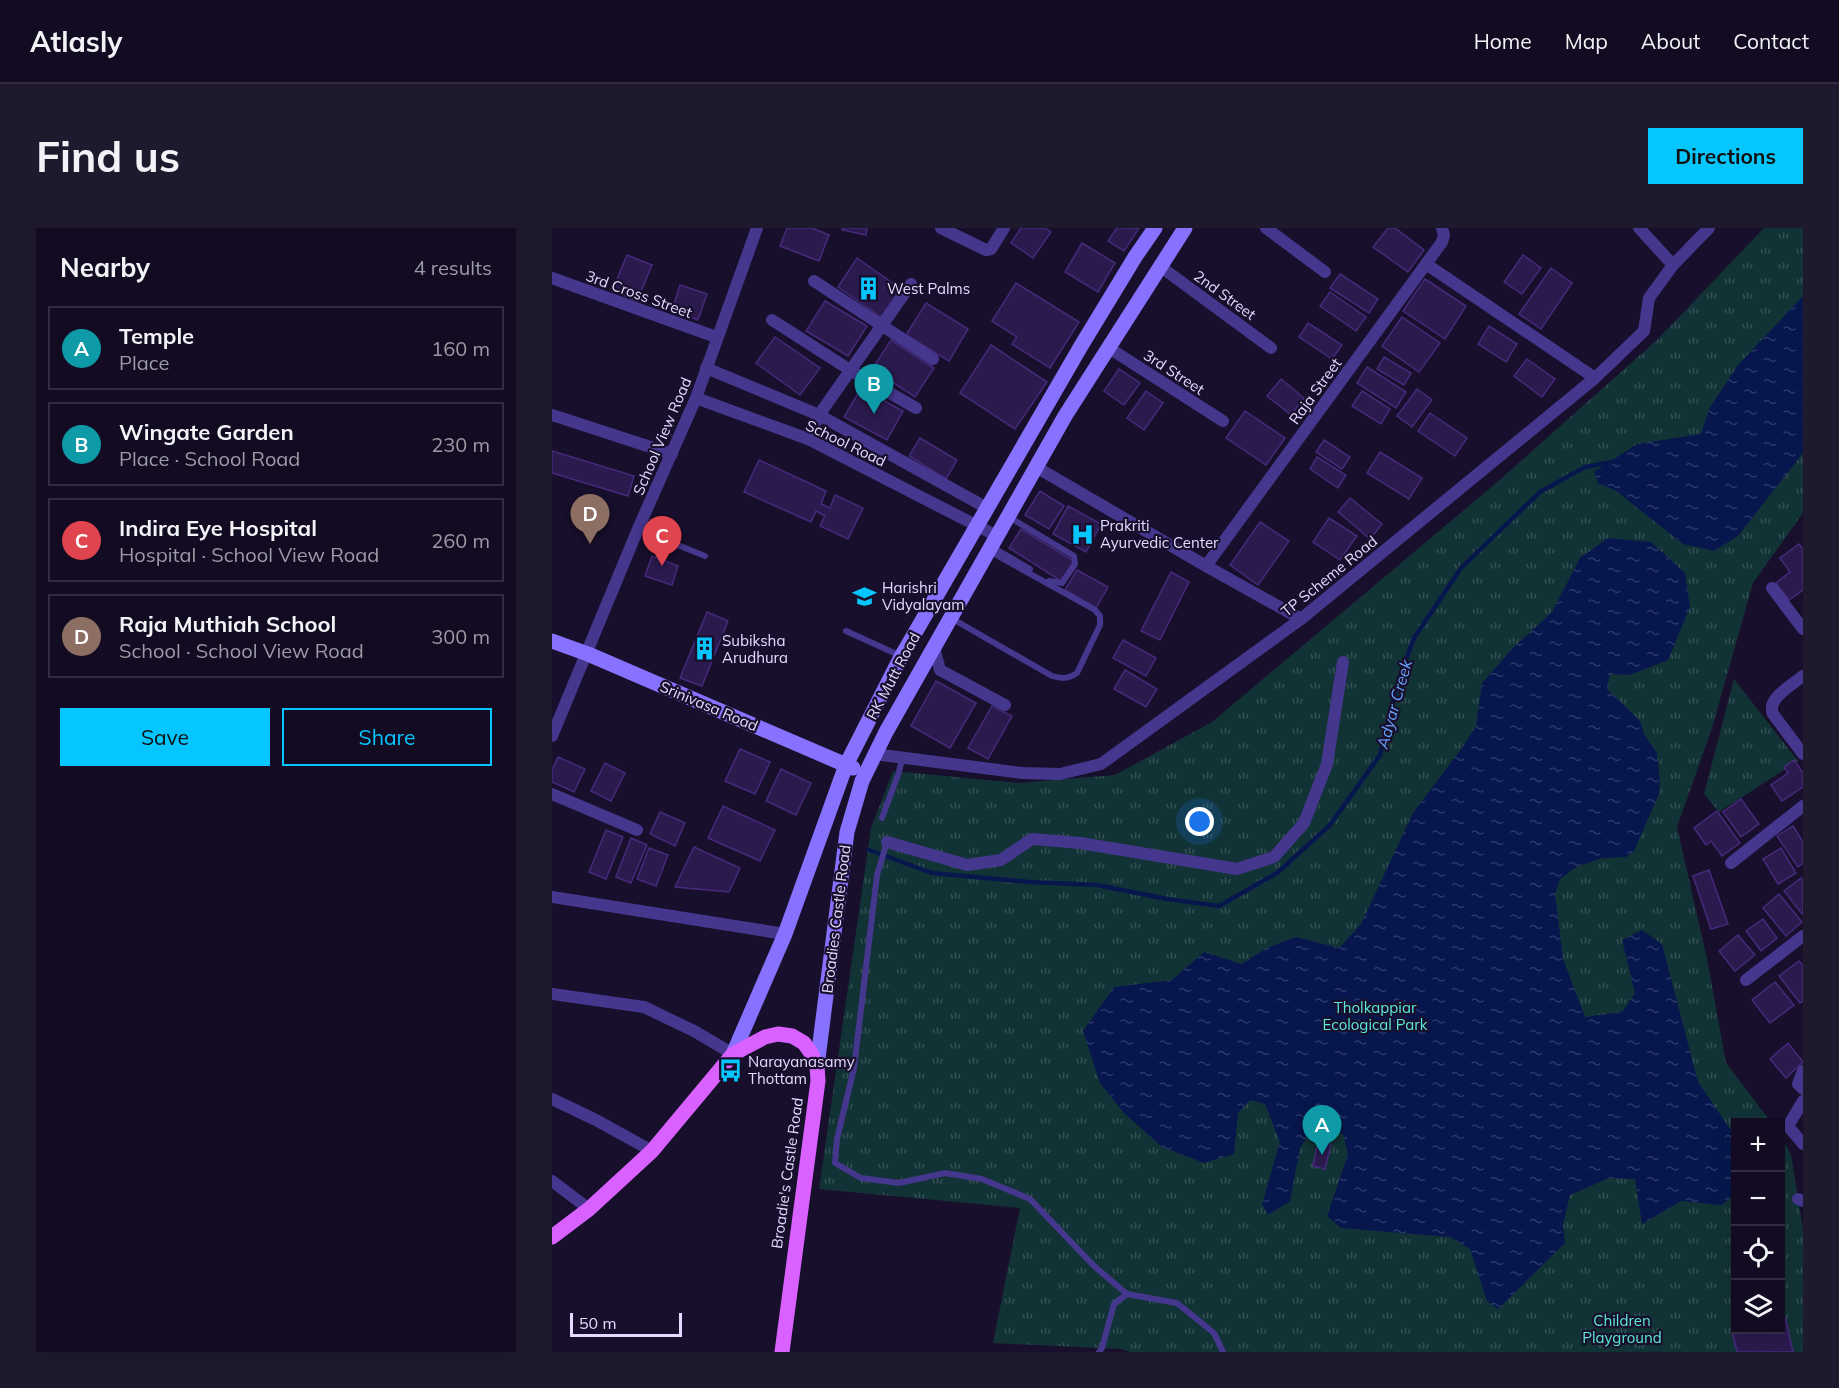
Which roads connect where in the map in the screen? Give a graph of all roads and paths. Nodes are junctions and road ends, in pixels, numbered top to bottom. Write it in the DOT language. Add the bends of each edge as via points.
graph roads {
  1 [pos="757,228"];
  2 [pos="941,228"];
  3 [pos="1004,228"];
  4 [pos="1155,228"];
  5 [pos="1185,228"];
  6 [pos="1266,228"];
  7 [pos="1639,228"];
  8 [pos="1709,228"];
  9 [pos="1442,230"];
  10 [pos="1426,264"];
  11 [pos="1673,265"];
  12 [pos="1161,267"];
  13 [pos="1325,272"];
  14 [pos="552,278"];
  15 [pos="814,281"];
  16 [pos="911,284"];
  17 [pos="772,320"];
  18 [pos="881,326"];
  19 [pos="716,337"];
  20 [pos="1109,348"];
  21 [pos="1271,348"];
  22 [pos="933,359"];
  23 [pos="706,368"];
  24 [pos="850,370"];
  25 [pos="1595,378"];
  26 [pos="696,398"];
  27 [pos="916,408"];
  28 [pos="552,415"];
  29 [pos="819,415"];
  30 [pos="1223,421"];
  31 [pos="808,439"];
  32 [pos="672,454"];
  33 [pos="1036,467"];
  34 [pos="987,508"];
  35 [pos="1008,517"];
  36 [pos="977,526"];
  37 [pos="638,529"];
  38 [pos="992,544"];
  39 [pos="705,556"];
  40 [pos="1206,566"];
  41 [pos="1772,588"];
  42 [pos="951,618"];
  43 [pos="1300,619"];
  44 [pos="1803,629"];
  45 [pos="846,631"];
  46 [pos="552,641"];
  47 [pos="934,647"];
  48 [pos="588,654"];
  49 [pos="901,657"];
  50 [pos="1343,662"];
  51 [pos="1803,676"];
  52 [pos="1005,705"];
  53 [pos="552,736"];
  54 [pos="874,754"];
  55 [pos="1803,754"];
  56 [pos="902,759"];
  57 [pos="846,765"];
  58 [pos="865,774"];
  59 [pos="552,794"];
  60 [pos="1803,807"];
  61 [pos="882,818"];
  62 [pos="637,830"];
  63 [pos="886,845"];
  64 [pos="1731,863"];
  65 [pos="552,897"];
  66 [pos="785,934"];
  67 [pos="1803,936"];
  68 [pos="1746,980"];
  69 [pos="552,993"];
  70 [pos="732,1054"];
  71 [pos="817,1066"];
  72 [pos="1803,1071"];
  73 [pos="1803,1089"];
  74 [pos="552,1099"];
  75 [pos="1803,1101"];
  76 [pos="1803,1144"];
  77 [pos="652,1151"];
  78 [pos="552,1181"];
  79 [pos="589,1209"];
  80 [pos="552,1237"];
  81 [pos="1127,1294"];
  82 [pos="782,1352"];
  83 [pos="1100,1352"];
  84 [pos="1223,1352"];
  1 -- 19 [label="street, School View Road"];
  2 -- 3 [label="street" via="988,250"];
  4 -- 34 [label="main road, RK Mutt Road"];
  5 -- 12 [label="main road, RK Mutt Road"];
  6 -- 13 [label="street"];
  7 -- 11 [label="street"];
  8 -- 11 [label="street, TP Scheme Road"];
  9 -- 10 [label="street, Raja Street" via="1442,242"];
  10 -- 25 [label="street"];
  10 -- 40 [label="street, Raja Street"];
  11 -- 25 [label="street, TP Scheme Road" via="1649,298 1644,332"];
  12 -- 20 [label="main road, RK Mutt Road"];
  12 -- 21 [label="street, 2nd Street"];
  14 -- 19 [label="street, 3rd Cross Street"];
  15 -- 18 [label="street"];
  16 -- 18 [label="street"];
  17 -- 24 [label="street"];
  18 -- 22 [label="street"];
  18 -- 24 [label="street"];
  19 -- 23 [label="street, School View Road"];
  20 -- 30 [label="street, 3rd Street"];
  20 -- 33 [label="main road, RK Mutt Road"];
  23 -- 26 [label="street, School View Road"];
  23 -- 29 [label="street"];
  24 -- 27 [label="street"];
  24 -- 29 [label="street"];
  25 -- 43 [label="street, TP Scheme Road"];
  26 -- 31 [label="street, School Road"];
  26 -- 32 [label="street, School View Road"];
  28 -- 32 [label="street"];
  29 -- 31 [label="street"];
  29 -- 34 [label="street"];
  31 -- 36 [label="street, School Road"];
  32 -- 37 [label="street, School View Road"];
  33 -- 35 [label="main road, RK Mutt Road"];
  33 -- 40 [label="street"];
  34 -- 36 [label="main road, RK Mutt Road"];
  35 -- 38 [label="main road, RK Mutt Road"];
  35 -- 38 [label="lane" via="1074,556 1075,564 1062,583 1056,584"];
  36 -- 38 [label="street, School Road"];
  36 -- 49 [label="main road, RK Mutt Road"];
  37 -- 39 [label="lane"];
  37 -- 48 [label="street, School View Road"];
  38 -- 42 [label="main road, RK Mutt Road"];
  38 -- 42 [label="lane" via="1100,616 1100,625 1077,673 1062,679 1052,676"];
  40 -- 43 [label="street"];
  41 -- 44 [label="street"];
  42 -- 47 [label="main road, RK Mutt Road"];
  43 -- 56 [label="street, TP Scheme Road" via="1101,764 1060,774"];
  45 -- 49 [label="lane"];
  46 -- 48 [label="main road, Srinivasa Road"];
  47 -- 52 [label="street" via="940,670"];
  47 -- 54 [label="main road, RK Mutt Road"];
  48 -- 53 [label="street, School View Road"];
  48 -- 57 [label="main road, Srinivasa Road"];
  49 -- 57 [label="main road, RK Mutt Road"];
  50 -- 63 [label="street" via="1327,764 1304,823 1274,857 1237,869 1032,839 1001,860 967,865"];
  51 -- 55 [label="street" via="1773,701 1771,708"];
  54 -- 56 [label="street, TP Scheme Road"];
  54 -- 58 [label="main road, RK Mutt Road"];
  56 -- 61 [label="lane"];
  57 -- 58 [label="main road, Srinivasa Road"];
  57 -- 66 [label="main road, RK Mutt Road"];
  58 -- 71 [label="main road, Broadies Castle Road" via="848,832"];
  59 -- 62 [label="street"];
  60 -- 64 [label="street"];
  63 -- 81 [label="lane" via="877,875 854,1068 835,1163 861,1178 899,1183 945,1173 982,1179 1030,1199 1094,1266"];
  65 -- 66 [label="street"];
  66 -- 70 [label="main road, RK Mutt Road"];
  67 -- 68 [label="street"];
  69 -- 70 [label="street" via="644,1007"];
  70 -- 71 [label="main road" via="778,1034 804,1043"];
  70 -- 77 [label="main road"];
  71 -- 82 [label="main road, Broadie's Castle Road"];
  72 -- 73 [label="street" via="1798,1084"];
  74 -- 77 [label="street"];
  75 -- 76 [label="street" via="1788,1126"];
  77 -- 79 [label="main road"];
  78 -- 79 [label="street"];
  79 -- 80 [label="main road"];
  81 -- 83 [label="lane" via="1114,1304"];
  81 -- 84 [label="lane" via="1177,1303 1214,1333"];
}
